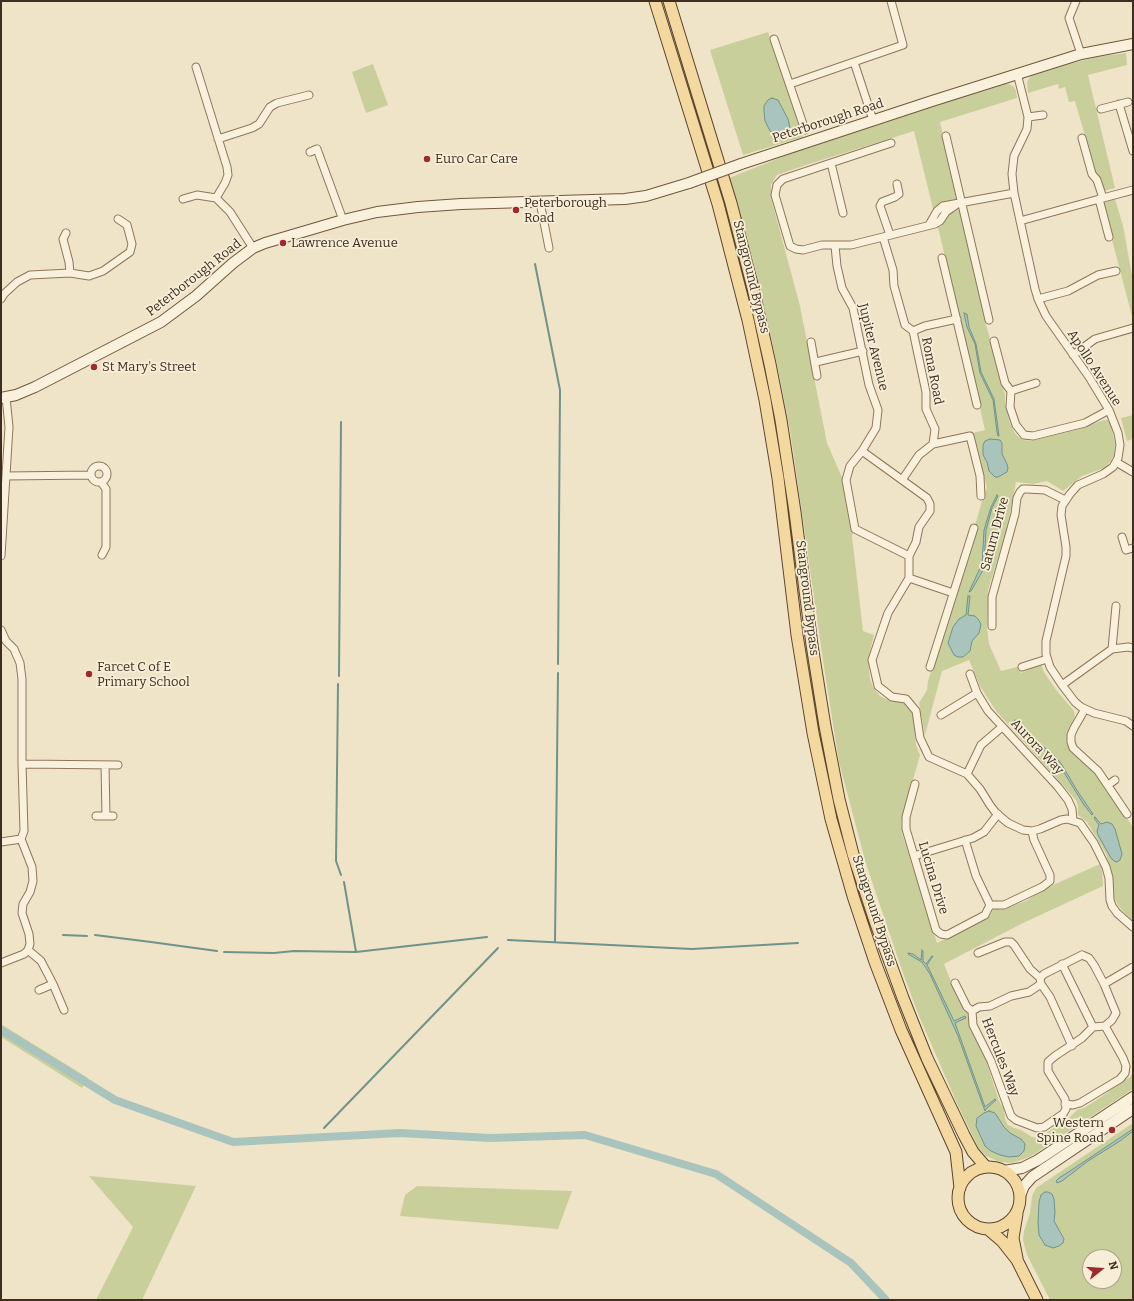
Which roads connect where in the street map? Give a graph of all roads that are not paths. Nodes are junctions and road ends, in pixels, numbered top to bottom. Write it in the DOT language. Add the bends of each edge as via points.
graph roads {
  1 [pos="655,1"];
  2 [pos="668,1"];
  3 [pos="891,1"];
  4 [pos="1076,1"];
  5 [pos="774,39"];
  6 [pos="1133,44"];
  7 [pos="1081,54"];
  8 [pos="854,62"];
  9 [pos="196,67"];
  10 [pos="1017,74"];
  11 [pos="790,84"];
  12 [pos="309,95"];
  13 [pos="1128,102"];
  14 [pos="1119,104"];
  15 [pos="1101,109"];
  16 [pos="1043,115"];
  17 [pos="1028,117"];
  18 [pos="873,120"];
  19 [pos="805,130"];
  20 [pos="946,136"];
  21 [pos="1082,138"];
  22 [pos="218,139"];
  23 [pos="891,143"];
  24 [pos="1132,146"];
  25 [pos="310,152"];
  26 [pos="831,163"];
  27 [pos="897,184"];
  28 [pos="1133,190"];
  29 [pos="1014,193"];
  30 [pos="216,198"];
  31 [pos="183,199"];
  32 [pos="1101,199"];
  33 [pos="540,202"];
  34 [pos="959,204"];
  35 [pos="843,212"];
  36 [pos="118,219"];
  37 [pos="343,220"];
  38 [pos="1020,220"];
  39 [pos="66,233"];
  40 [pos="887,236"];
  41 [pos="1109,237"];
  42 [pos="835,246"];
  43 [pos="253,248"];
  44 [pos="549,248"];
  45 [pos="942,258"];
  46 [pos="1116,271"];
  47 [pos="70,274"];
  48 [pos="1,299"];
  49 [pos="1038,299"];
  50 [pos="957,319"];
  51 [pos="989,320"];
  52 [pos="1133,328"];
  53 [pos="913,332"];
  54 [pos="994,341"];
  55 [pos="811,342"];
  56 [pos="863,351"];
  57 [pos="1073,355"];
  58 [pos="816,362"];
  59 [pos="818,376"];
  60 [pos="1036,383"];
  61 [pos="1011,391"];
  62 [pos="3,397"];
  63 [pos="977,406"];
  64 [pos="1109,410"];
  65 [pos="932,444"];
  66 [pos="4,451"];
  67 [pos="862,451"];
  68 [pos="1116,462"];
  69 [pos="1133,472"];
  70 [pos="91,475"];
  71 [pos="6,476"];
  72 [pos="902,480"];
  73 [pos="101,482"];
  74 [pos="981,496"];
  75 [pos="1065,500"];
  76 [pos="974,528"];
  77 [pos="1122,537"];
  78 [pos="1133,548"];
  79 [pos="102,555"];
  80 [pos="1,556"];
  81 [pos="909,556"];
  82 [pos="909,578"];
  83 [pos="953,593"];
  84 [pos="1116,606"];
  85 [pos="992,626"];
  86 [pos="1,630"];
  87 [pos="1133,648"];
  88 [pos="1112,649"];
  89 [pos="1047,659"];
  90 [pos="930,667"];
  91 [pos="1022,667"];
  92 [pos="970,674"];
  93 [pos="1062,685"];
  94 [pos="977,694"];
  95 [pos="1085,709"];
  96 [pos="941,715"];
  97 [pos="1133,726"];
  98 [pos="1002,727"];
  99 [pos="22,764"];
  100 [pos="105,765"];
  101 [pos="118,765"];
  102 [pos="967,774"];
  103 [pos="1115,780"];
  104 [pos="915,784"];
  105 [pos="1108,785"];
  106 [pos="998,814"];
  107 [pos="1127,814"];
  108 [pos="96,816"];
  109 [pos="1074,820"];
  110 [pos="1032,831"];
  111 [pos="21,840"];
  112 [pos="965,840"];
  113 [pos="1,842"];
  114 [pos="914,856"];
  115 [pos="990,905"];
  116 [pos="1133,927"];
  117 [pos="28,950"];
  118 [pos="978,953"];
  119 [pos="1,963"];
  120 [pos="1062,964"];
  121 [pos="1133,967"];
  122 [pos="1041,981"];
  123 [pos="955,983"];
  124 [pos="53,984"];
  125 [pos="1104,984"];
  126 [pos="39,990"];
  127 [pos="64,1010"];
  128 [pos="972,1011"];
  129 [pos="1104,1026"];
  130 [pos="1093,1027"];
  131 [pos="1072,1046"];
  132 [pos="1133,1097"];
  133 [pos="1066,1104"];
  134 [pos="1133,1109"];
  135 [pos="986,1167"];
  136 [pos="1004,1171"];
  137 [pos="960,1188"];
  138 [pos="1020,1196"];
  139 [pos="1017,1212"];
  140 [pos="988,1229"];
  141 [pos="1017,1260"];
  142 [pos="1037,1300"];
  1 -- 137 [label="main road, Stanground Bypass" via="718,204 748,320 778,478 797,635 813,733 831,819 875,962 956,1152"];
  2 -- 135 [label="main road, Stanground Bypass" via="731,203 760,317 781,420 825,726 853,854 902,998 927,1058 973,1152"];
  3 -- 8 [label="street" via="903,45"];
  4 -- 7 [label="street" via="1069,18"];
  5 -- 11 [label="street"];
  6 -- 7 [label="main road, Peterborough Road"];
  7 -- 10 [label="main road, Peterborough Road"];
  8 -- 11 [label="street"];
  8 -- 18 [label="street"];
  9 -- 22 [label="street"];
  10 -- 17 [label="street, Apollo Avenue"];
  10 -- 18 [label="main road, Peterborough Road"];
  11 -- 19 [label="street"];
  12 -- 22 [label="street" via="277,103 270,107 259,124"];
  13 -- 14 [label="street"];
  14 -- 15 [label="street"];
  14 -- 24 [label="street"];
  16 -- 17 [label="street"];
  17 -- 29 [label="street, Apollo Avenue" via="1027,129 1014,156"];
  18 -- 33 [label="main road, Peterborough Road, bridge" via="646,196"];
  20 -- 34 [label="street"];
  21 -- 32 [label="street" via="1092,174 1098,180"];
  22 -- 30 [label="street" via="228,175"];
  23 -- 26 [label="street"];
  25 -- 37 [label="street" via="317,149"];
  26 -- 35 [label="street"];
  26 -- 42 [label="street" via="784,178 777,185 775,194 790,246 803,250 822,245"];
  27 -- 40 [label="street, Roma Road" via="899,194 882,202 880,206"];
  28 -- 32 [label="street"];
  29 -- 34 [label="street"];
  29 -- 38 [label="street, Apollo Avenue"];
  30 -- 31 [label="street" via="197,195"];
  30 -- 43 [label="street" via="230,212"];
  32 -- 38 [label="street"];
  32 -- 41 [label="street"];
  33 -- 37 [label="main road, Peterborough Road" via="418,207 377,212"];
  33 -- 44 [label="street"];
  34 -- 40 [label="street" via="946,212 936,224"];
  34 -- 51 [label="street" via="980,268"];
  36 -- 47 [label="street" via="127,225 132,244 130,252 103,271 88,276"];
  37 -- 43 [label="main road, Peterborough Road"];
  38 -- 49 [label="street, Apollo Avenue"];
  39 -- 47 [label="street" via="64,238"];
  40 -- 42 [label="street" via="851,245"];
  40 -- 53 [label="street, Roma Road" via="894,286 905,325"];
  42 -- 56 [label="street, Jupiter Avenue" via="842,288 853,308"];
  43 -- 62 [label="main road, Peterborough Road" via="161,322 36,387"];
  45 -- 50 [label="street"];
  46 -- 49 [label="street" via="1098,275 1068,291"];
  47 -- 48 [label="street" via="30,275 15,279"];
  49 -- 57 [label="street, Apollo Avenue" via="1050,322"];
  50 -- 53 [label="street" via="925,326"];
  50 -- 63 [label="street"];
  52 -- 57 [label="street" via="1095,339"];
  53 -- 65 [label="street, Roma Road" via="926,392 926,409 934,429"];
  54 -- 61 [label="street" via="1005,383"];
  55 -- 58 [label="street"];
  56 -- 58 [label="street"];
  56 -- 67 [label="street, Jupiter Avenue" via="869,385 878,410 876,428"];
  57 -- 64 [label="street, Apollo Avenue"];
  58 -- 59 [label="street"];
  60 -- 61 [label="street"];
  61 -- 64 [label="street" via="1010,407 1016,425 1024,435 1034,436 1085,424"];
  62 -- 66 [label="street" via="9,426"];
  64 -- 68 [label="street, Apollo Avenue" via="1120,445"];
  65 -- 72 [label="street" via="919,455"];
  65 -- 74 [label="street" via="970,436 980,476"];
  66 -- 71 [label="street"];
  67 -- 72 [label="street"];
  67 -- 81 [label="street, Jupiter Avenue" via="850,466 846,480 855,529"];
  68 -- 69 [label="street"];
  68 -- 75 [label="street" via="1109,471 1078,484"];
  70 -- 71 [label="street"];
  70 -- 73 [label="street" via="93,480"];
  70 -- 73 [label="street" via="96,467 104,468 107,474"];
  71 -- 80 [label="street"];
  72 -- 81 [label="street" via="927,498 930,504 930,511 919,527 916,542"];
  73 -- 79 [label="street" via="106,489 106,547"];
  75 -- 85 [label="street, Saturn Drive" via="1045,490 1023,489 1020,492 992,597 995,608"];
  75 -- 89 [label="street" via="1061,514 1066,556 1046,641"];
  76 -- 83 [label="street"];
  77 -- 78 [label="street" via="1126,550"];
  81 -- 82 [label="street"];
  82 -- 83 [label="street"];
  82 -- 102 [label="street" via="888,613 872,660 878,686 892,697 906,699 916,711 920,738 929,757"];
  83 -- 90 [label="street"];
  84 -- 88 [label="street"];
  86 -- 99 [label="street" via="20,663"];
  87 -- 88 [label="street" via="1128,646"];
  88 -- 93 [label="street"];
  89 -- 91 [label="street"];
  89 -- 93 [label="street"];
  92 -- 94 [label="street, Aurora Way"];
  93 -- 95 [label="street" via="1075,702"];
  94 -- 96 [label="street"];
  94 -- 98 [label="street, Aurora Way"];
  95 -- 97 [label="street" via="1126,721"];
  95 -- 105 [label="street" via="1071,735 1071,742 1073,748 1098,771"];
  98 -- 102 [label="street" via="981,745"];
  98 -- 109 [label="street, Aurora Way" via="1058,787 1068,800"];
  99 -- 100 [label="street"];
  99 -- 111 [label="street" via="24,831"];
  100 -- 101 [label="street"];
  100 -- 108 [label="street" via="109,816"];
  102 -- 106 [label="street"];
  103 -- 105 [label="street"];
  104 -- 114 [label="street, Lucina Drive" via="906,817 906,829"];
  105 -- 107 [label="street"];
  106 -- 110 [label="street" via="1017,828"];
  106 -- 112 [label="street" via="984,832"];
  109 -- 110 [label="street" via="1061,820"];
  109 -- 116 [label="street" via="1086,830 1104,862 1112,906 1116,913"];
  110 -- 115 [label="street" via="1050,875 1050,881 1004,905"];
  111 -- 113 [label="street"];
  111 -- 117 [label="street" via="32,867 33,881 22,913 30,944"];
  112 -- 114 [label="street"];
  112 -- 115 [label="street" via="976,876"];
  114 -- 115 [label="street, Lucina Drive" via="936,930 941,934 946,935 985,915"];
  117 -- 119 [label="street"];
  117 -- 124 [label="street" via="41,961"];
  118 -- 122 [label="street" via="1011,942"];
  120 -- 122 [label="street" via="1044,974"];
  120 -- 125 [label="street" via="1082,955 1089,958"];
  120 -- 130 [label="street"];
  121 -- 125 [label="street"];
  122 -- 128 [label="street" via="1029,992"];
  122 -- 131 [label="street"];
  123 -- 128 [label="street" via="966,1008"];
  124 -- 126 [label="street"];
  124 -- 127 [label="street"];
  125 -- 129 [label="street" via="1116,1013"];
  128 -- 133 [label="street, Hercules Way" via="973,1025 992,1061 1011,1116 1037,1128 1044,1127 1063,1114"];
  129 -- 130 [label="street"];
  129 -- 133 [label="street" via="1123,1058 1125,1073 1120,1079 1080,1103"];
  130 -- 131 [label="street"];
  131 -- 133 [label="street" via="1048,1062 1048,1071"];
  132 -- 136 [label="main road" via="1038,1160 1022,1168"];
  134 -- 138 [label="main road" via="1032,1177"];
  135 -- 136 [label="main road"];
  135 -- 137 [label="main road" via="970,1174"];
  136 -- 138 [label="main road" via="1015,1181"];
  137 -- 140 [label="main road" via="959,1202 964,1215 974,1225"];
  138 -- 139 [label="main road"];
  139 -- 140 [label="main road" via="1005,1225"];
  139 -- 141 [label="main road" via="1013,1238"];
  140 -- 141 [label="main road" via="1002,1241"];
  141 -- 142 [label="main road"];
}
